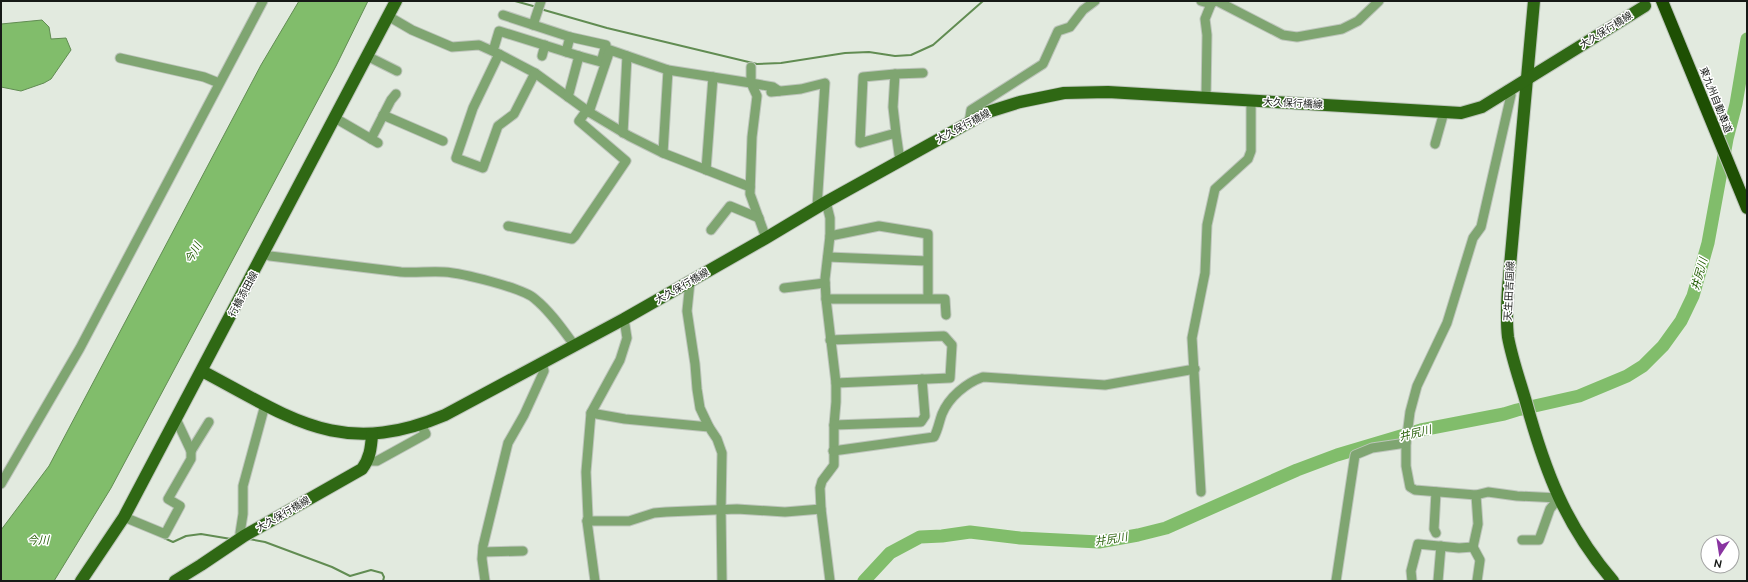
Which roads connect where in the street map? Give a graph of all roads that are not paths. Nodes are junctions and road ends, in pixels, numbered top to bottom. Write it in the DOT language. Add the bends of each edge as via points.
graph roads {
  1 [pos="263,1"];
  2 [pos="396,1"];
  3 [pos="541,1"];
  4 [pos="1095,1"];
  5 [pos="1201,1"];
  6 [pos="1380,1"];
  7 [pos="1534,1"];
  8 [pos="1662,1"];
  9 [pos="1214,2"];
  10 [pos="1645,6"];
  11 [pos="503,15"];
  12 [pos="388,16"];
  13 [pos="534,25"];
  14 [pos="570,37"];
  15 [pos="530,41"];
  16 [pos="545,45"];
  17 [pos="496,52"];
  18 [pos="566,52"];
  19 [pos="368,56"];
  20 [pos="542,56"];
  21 [pos="579,56"];
  22 [pos="627,56"];
  23 [pos="120,58"];
  24 [pos="751,66"];
  25 [pos="396,70"];
  26 [pos="668,70"];
  27 [pos="535,73"];
  28 [pos="923,73"];
  29 [pos="895,74"];
  30 [pos="713,77"];
  31 [pos="1528,79"];
  32 [pos="219,83"];
  33 [pos="751,83"];
  34 [pos="1507,90"];
  35 [pos="396,94"];
  36 [pos="568,97"];
  37 [pos="1206,98"];
  38 [pos="1252,101"];
  39 [pos="588,111"];
  40 [pos="1444,112"];
  41 [pos="383,115"];
  42 [pos="335,118"];
  43 [pos="969,123"];
  44 [pos="623,133"];
  45 [pos="896,133"];
  46 [pos="443,141"];
  47 [pos="1435,144"];
  48 [pos="663,153"];
  49 [pos="900,161"];
  50 [pos="706,170"];
  51 [pos="750,187"];
  52 [pos="822,204"];
  53 [pos="1746,206"];
  54 [pos="759,218"];
  55 [pos="508,226"];
  56 [pos="711,230"];
  57 [pos="830,236"];
  58 [pos="766,238"];
  59 [pos="264,254"];
  60 [pos="828,257"];
  61 [pos="928,261"];
  62 [pos="690,282"];
  63 [pos="825,283"];
  64 [pos="784,288"];
  65 [pos="928,298"];
  66 [pos="826,299"];
  67 [pos="946,315"];
  68 [pos="624,319"];
  69 [pos="830,340"];
  70 [pos="576,346"];
  71 [pos="542,362"];
  72 [pos="1195,369"];
  73 [pos="202,371"];
  74 [pos="922,379"];
  75 [pos="836,383"];
  76 [pos="265,405"];
  77 [pos="591,413"];
  78 [pos="176,419"];
  79 [pos="209,422"];
  80 [pos="421,425"];
  81 [pos="834,425"];
  82 [pos="709,427"];
  83 [pos="372,435"];
  84 [pos="1406,442"];
  85 [pos="191,451"];
  86 [pos="833,451"];
  87 [pos="368,460"];
  88 [pos="1,484"];
  89 [pos="1201,492"];
  90 [pos="1436,492"];
  91 [pos="1476,495"];
  92 [pos="1559,498"];
  93 [pos="821,509"];
  94 [pos="721,510"];
  95 [pos="124,517"];
  96 [pos="587,521"];
  97 [pos="1436,533"];
  98 [pos="244,536"];
  99 [pos="1522,540"];
  100 [pos="1441,546"];
  101 [pos="1473,547"];
  102 [pos="522,551"];
  103 [pos="482,552"];
  104 [pos="81,581"];
  105 [pos="175,581"];
  106 [pos="485,581"];
  107 [pos="595,581"];
  108 [pos="722,581"];
  109 [pos="830,581"];
  110 [pos="1336,581"];
  111 [pos="1412,581"];
  112 [pos="1438,581"];
  113 [pos="1477,581"];
  114 [pos="1613,581"];
  1 -- 32 [label="street"];
  2 -- 12 [label="main road, 行橋添田線"];
  3 -- 13 [label="street"];
  4 -- 43 [label="street" via="1083,10 1070,27 1058,31 1043,64 971,110"];
  5 -- 9 [label="street"];
  6 -- 9 [label="street" via="1358,21 1342,29 1297,37 1283,35"];
  7 -- 31 [label="main road, 天生田吉国線"];
  8 -- 53 [label="highway, 東九州自動車道"];
  9 -- 37 [label="street" via="1205,19"];
  10 -- 31 [label="main road, 大久保行橋線"];
  11 -- 13 [label="street"];
  12 -- 17 [label="street" via="412,30 452,47 479,45"];
  12 -- 19 [label="main road, 行橋添田線"];
  13 -- 14 [label="street"];
  13 -- 15 [label="street"];
  14 -- 18 [label="street"];
  14 -- 21 [label="street" via="606,45 601,62"];
  15 -- 16 [label="street"];
  15 -- 17 [label="street" via="499,31"];
  16 -- 18 [label="street"];
  16 -- 20 [label="street"];
  17 -- 27 [label="street"];
  17 -- 27 [label="street" via="456,158 483,168 498,126 514,114"];
  18 -- 21 [label="street"];
  19 -- 25 [label="street"];
  19 -- 42 [label="main road, 行橋添田線"];
  21 -- 36 [label="street"];
  22 -- 26 [label="street"];
  22 -- 39 [label="street" via="610,50"];
  22 -- 44 [label="street"];
  23 -- 32 [label="street" via="204,77"];
  24 -- 33 [label="street"];
  26 -- 30 [label="street"];
  26 -- 48 [label="street"];
  27 -- 36 [label="street"];
  28 -- 29 [label="street"];
  29 -- 45 [label="street" via="893,108"];
  29 -- 45 [label="street" via="864,77 860,143"];
  30 -- 33 [label="street"];
  30 -- 50 [label="street"];
  31 -- 34 [label="main road, 大久保行橋線"];
  31 -- 92 [label="main road, 天生田吉国線" via="1506,311 1508,337 1532,423"];
  32 -- 88 [label="street" via="80,348"];
  33 -- 51 [label="street" via="757,96"];
  33 -- 52 [label="street" via="772,87 775,92 801,89 825,82"];
  34 -- 40 [label="main road, 大久保行橋線" via="1482,107 1461,113"];
  34 -- 84 [label="street" via="1510,95 1481,227 1473,238 1448,322 1417,386"];
  35 -- 41 [label="street"];
  36 -- 39 [label="street"];
  37 -- 38 [label="main road, 大久保行橋線"];
  37 -- 43 [label="main road, 大久保行橋線" via="1108,92 1064,93 988,112"];
  38 -- 40 [label="main road, 大久保行橋線"];
  38 -- 72 [label="street" via="1251,151 1248,159 1215,189 1207,225 1205,273 1192,338"];
  39 -- 44 [label="street"];
  39 -- 55 [label="street" via="579,121 626,161 576,236 572,238"];
  40 -- 47 [label="street"];
  41 -- 42 [label="street" via="374,141"];
  41 -- 46 [label="street"];
  42 -- 59 [label="main road, 行橋添田線"];
  43 -- 49 [label="main road, 大久保行橋線"];
  44 -- 48 [label="street"];
  45 -- 49 [label="street"];
  48 -- 50 [label="street"];
  49 -- 52 [label="main road, 大久保行橋線"];
  50 -- 51 [label="street"];
  51 -- 54 [label="street"];
  52 -- 57 [label="street" via="830,218"];
  52 -- 58 [label="main road, 大久保行橋線"];
  54 -- 56 [label="street" via="730,206"];
  54 -- 58 [label="street"];
  57 -- 60 [label="street"];
  57 -- 61 [label="street" via="879,226 928,234"];
  58 -- 62 [label="main road, 大久保行橋線"];
  59 -- 70 [label="street" via="401,272 444,272 519,290 534,298"];
  59 -- 73 [label="main road, 行橋添田線"];
  60 -- 61 [label="street"];
  60 -- 63 [label="street"];
  61 -- 65 [label="street"];
  62 -- 68 [label="main road, 大久保行橋線"];
  62 -- 82 [label="street" via="687,311 696,364 697,389 700,408"];
  63 -- 64 [label="street"];
  63 -- 66 [label="street"];
  65 -- 66 [label="street"];
  65 -- 67 [label="street" via="945,299"];
  66 -- 69 [label="street"];
  68 -- 70 [label="main road, 大久保行橋線"];
  68 -- 77 [label="street" via="627,338 620,360"];
  69 -- 74 [label="street" via="944,336 952,345 950,378"];
  69 -- 75 [label="street"];
  70 -- 71 [label="main road, 大久保行橋線"];
  71 -- 80 [label="main road, 大久保行橋線" via="445,415"];
  71 -- 103 [label="street" via="544,371 508,443"];
  72 -- 86 [label="street" via="1106,385 983,377 972,381 957,393 943,412 934,437"];
  72 -- 89 [label="street"];
  73 -- 76 [label="main road, 大久保行橋線"];
  73 -- 78 [label="main road, 行橋添田線"];
  74 -- 75 [label="street"];
  74 -- 81 [label="street" via="925,416 921,422"];
  75 -- 81 [label="street"];
  76 -- 83 [label="main road, 大久保行橋線" via="298,421 327,430"];
  76 -- 98 [label="street" via="243,486 240,533"];
  77 -- 82 [label="street"];
  77 -- 96 [label="street" via="586,472"];
  78 -- 85 [label="street"];
  78 -- 95 [label="main road, 行橋添田線"];
  79 -- 85 [label="street"];
  80 -- 83 [label="main road, 大久保行橋線"];
  80 -- 87 [label="street" via="426,434 377,461"];
  81 -- 86 [label="street"];
  82 -- 94 [label="street" via="722,453"];
  83 -- 87 [label="main road"];
  84 -- 90 [label="street" via="1406,466 1410,487 1415,490"];
  84 -- 110 [label="street" via="1372,448 1355,455"];
  85 -- 95 [label="street" via="191,458 168,499 180,506 165,534"];
  86 -- 93 [label="street" via="834,465 820,488"];
  87 -- 98 [label="main road, 大久保行橋線" via="362,469"];
  90 -- 91 [label="street"];
  90 -- 97 [label="street"];
  91 -- 92 [label="street" via="1488,492"];
  91 -- 101 [label="street" via="1478,524"];
  92 -- 99 [label="street" via="1550,509 1539,540"];
  92 -- 114 [label="main road, 天生田吉国線" via="1589,550"];
  93 -- 94 [label="street" via="784,512"];
  93 -- 109 [label="street"];
  94 -- 96 [label="street" via="654,513 629,521"];
  94 -- 108 [label="street"];
  95 -- 104 [label="main road, 行橋添田線"];
  96 -- 107 [label="street"];
  98 -- 105 [label="main road, 大久保行橋線"];
  100 -- 101 [label="street"];
  100 -- 111 [label="street" via="1418,544 1411,571"];
  100 -- 112 [label="street"];
  101 -- 113 [label="street" via="1480,560"];
  102 -- 103 [label="street"];
  103 -- 106 [label="street"];
}
